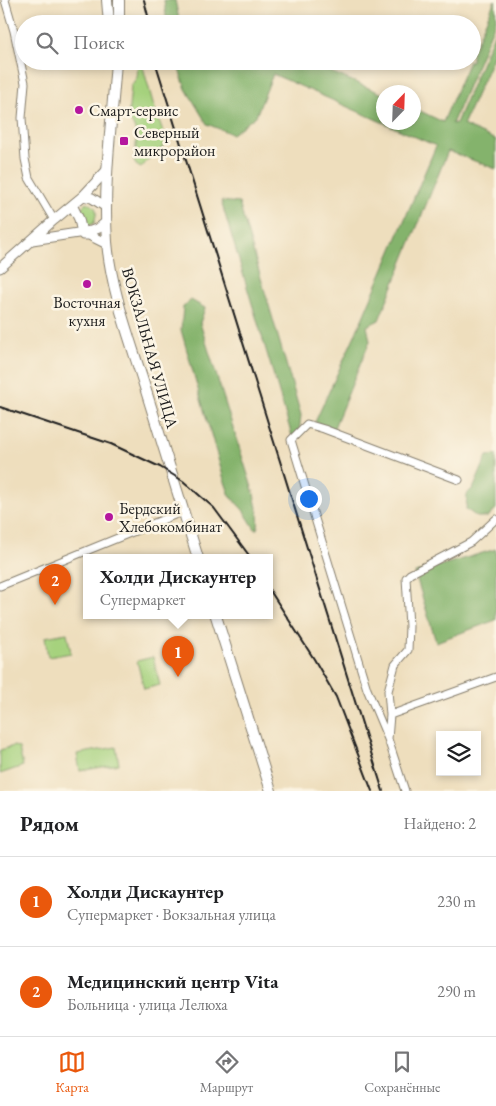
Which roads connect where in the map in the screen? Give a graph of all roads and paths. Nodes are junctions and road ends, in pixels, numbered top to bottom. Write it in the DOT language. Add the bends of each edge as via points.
graph roads {
  1 [pos="4,0"];
  2 [pos="107,0"];
  3 [pos="119,0"];
  4 [pos="108,15"];
  5 [pos="119,15"];
  6 [pos="15,36"];
  7 [pos="22,70"];
  8 [pos="115,70"];
  9 [pos="107,170"];
  10 [pos="83,196"];
  11 [pos="72,205"];
  12 [pos="106,207"];
  13 [pos="54,220"];
  14 [pos="106,222"];
  15 [pos="82,233"];
  16 [pos="65,235"];
  17 [pos="32,240"];
  18 [pos="107,244"];
  19 [pos="0,268"];
  20 [pos="460,480"];
  21 [pos="184,511"];
  22 [pos="496,519"];
  23 [pos="197,554"];
  24 [pos="0,586"];
  25 [pos="217,619"];
  26 [pos="496,677"];
  27 [pos="390,715"];
  28 [pos="388,740"];
  29 [pos="272,791"];
  30 [pos="405,791"];
  1 -- 6 [label="street"];
  2 -- 4 [label="highway"];
  3 -- 5 [label="highway"];
  7 -- 13 [label="street" via="25,83 22,118 29,178"];
  8 -- 9 [label="highway, ВОКЗАЛЬНАЯ УЛИЦА"];
  9 -- 10 [label="main road"];
  9 -- 12 [label="highway, ВОКЗАЛЬНАЯ УЛИЦА"];
  10 -- 11 [label="main road"];
  10 -- 12 [label="main road"];
  11 -- 13 [label="main road"];
  11 -- 15 [label="main road"];
  12 -- 14 [label="highway, ВОКЗАЛЬНАЯ УЛИЦА"];
  13 -- 17 [label="main road"];
  14 -- 15 [label="main road" via="99,228"];
  14 -- 18 [label="highway, ВОКЗАЛЬНАЯ УЛИЦА"];
  15 -- 16 [label="main road"];
  16 -- 17 [label="main road"];
  16 -- 18 [label="main road" via="89,235"];
  17 -- 19 [label="main road"];
  18 -- 21 [label="highway, ВОКЗАЛЬНАЯ УЛИЦА" via="119,302"];
  20 -- 28 [label="street" via="307,424 291,440 367,689"];
  21 -- 23 [label="highway, ВОКЗАЛЬНАЯ УЛИЦА"];
  21 -- 24 [label="street"];
  22 -- 27 [label="street" via="470,542 406,578 408,650 395,665 388,691"];
  25 -- 29 [label="highway"];
  26 -- 27 [label="street"];
  27 -- 28 [label="street"];
  28 -- 30 [label="street"];
}
